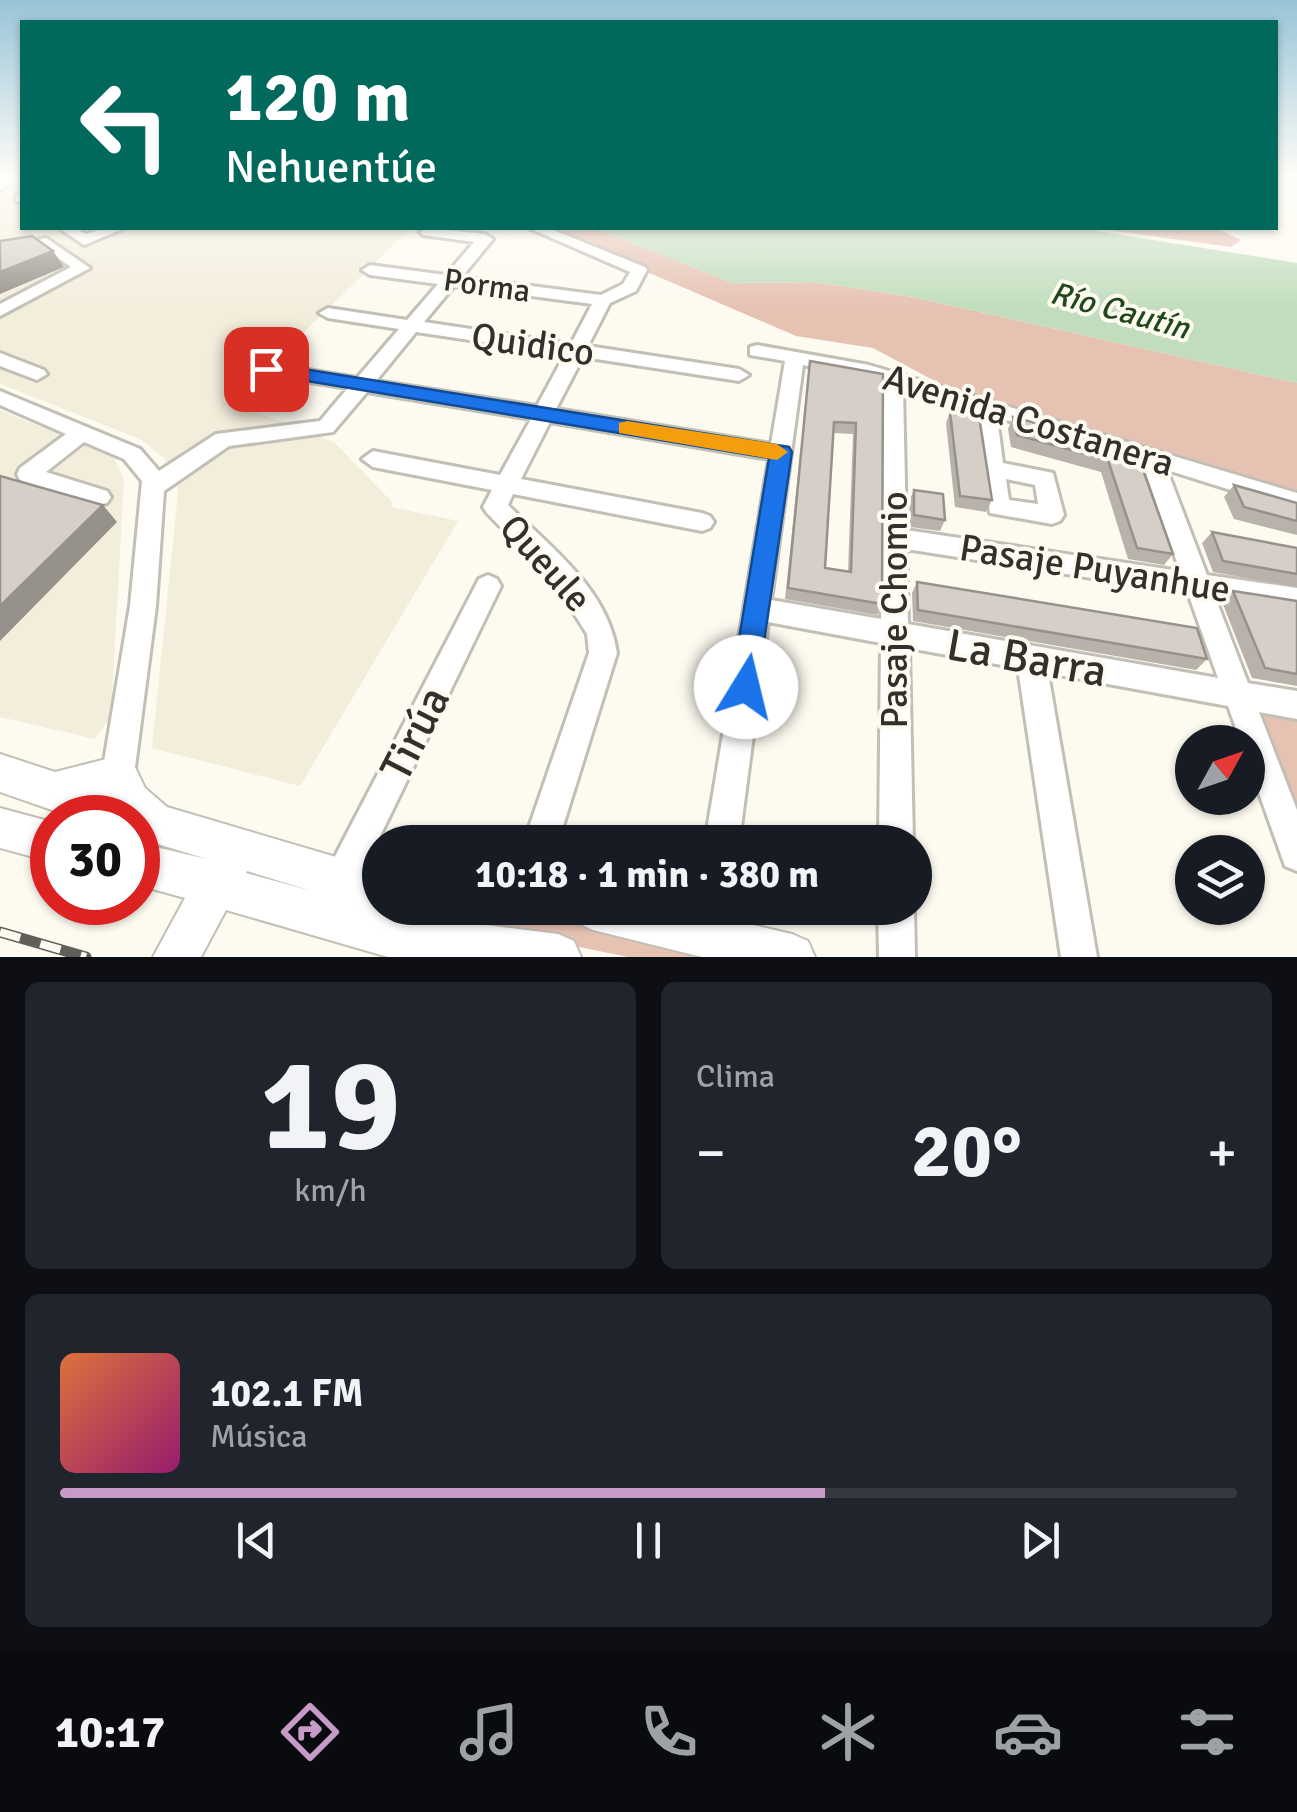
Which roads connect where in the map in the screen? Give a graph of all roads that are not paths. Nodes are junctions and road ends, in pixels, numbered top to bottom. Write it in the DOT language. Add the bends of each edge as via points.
graph roads {
  1 [pos="69,230"];
  2 [pos="112,230"];
  3 [pos="541,230"];
  4 [pos="428,232"];
  5 [pos="0,253"];
  6 [pos="370,270"];
  7 [pos="450,280"];
  8 [pos="603,300"];
  9 [pos="0,311"];
  10 [pos="328,314"];
  11 [pos="412,326"];
  12 [pos="576,350"];
  13 [pos="757,352"];
  14 [pos="795,357"];
  15 [pos="0,359"];
  16 [pos="266,369"];
  17 [pos="37,374"];
  18 [pos="738,375"];
  19 [pos="893,378"];
  20 [pos="362,384"];
  21 [pos="0,397"];
  22 [pos="985,406"];
  23 [pos="543,414"];
  24 [pos="82,432"];
  25 [pos="781,452"];
  26 [pos="1150,455"];
  27 [pos="373,459"];
  28 [pos="993,470"];
  29 [pos="506,485"];
  30 [pos="154,486"];
  31 [pos="99,496"];
  32 [pos="1297,502"];
  33 [pos="702,522"];
  34 [pos="894,538"];
  35 [pos="1197,584"];
  36 [pos="488,586"];
  37 [pos="1297,599"];
  38 [pos="757,609"];
  39 [pos="894,634"];
  40 [pos="1031,658"];
  41 [pos="1238,694"];
  42 [pos="1297,705"];
  43 [pos="0,773"];
  44 [pos="77,795"];
  45 [pos="99,795"];
  46 [pos="547,825"];
  47 [pos="725,825"];
  48 [pos="896,825"];
  49 [pos="0,828"];
  50 [pos="160,829"];
  51 [pos="30,836"];
  52 [pos="1297,854"];
  53 [pos="160,864"];
  54 [pos="227,866"];
  55 [pos="360,886"];
  56 [pos="672,925"];
  57 [pos="896,925"];
  58 [pos="709,933"];
  59 [pos="176,957"];
  60 [pos="558,957"];
  61 [pos="792,957"];
  62 [pos="897,957"];
  63 [pos="1079,957"];
  1 -- 2 [label="street" via="84,240"];
  3 -- 8 [label="street" via="639,270 630,287"];
  4 -- 7 [label="street" via="485,240"];
  5 -- 9 [label="street" via="46,243 82,268"];
  6 -- 7 [label="street, Porma"];
  7 -- 8 [label="street, Porma"];
  7 -- 11 [label="street"];
  8 -- 12 [label="street, Queule"];
  10 -- 11 [label="street, Quidico"];
  11 -- 12 [label="street, Quidico"];
  11 -- 20 [label="street"];
  12 -- 18 [label="street, Quidico"];
  12 -- 23 [label="street, Queule"];
  13 -- 14 [label="street, Avenida Costanera"];
  14 -- 19 [label="street, Avenida Costanera"];
  14 -- 25 [label="street"];
  15 -- 17 [label="street"];
  16 -- 20 [label="street"];
  19 -- 22 [label="street, Avenida Costanera"];
  19 -- 34 [label="street, Pasaje Chomio"];
  20 -- 23 [label="street"];
  20 -- 30 [label="street" via="326,427 224,439"];
  21 -- 24 [label="street"];
  22 -- 26 [label="street, Avenida Costanera"];
  22 -- 28 [label="street"];
  23 -- 25 [label="street"];
  23 -- 29 [label="street, Queule"];
  24 -- 30 [label="street" via="140,460"];
  24 -- 31 [label="street" via="28,474"];
  25 -- 38 [label="street"];
  26 -- 32 [label="street, Avenida Costanera"];
  26 -- 35 [label="street"];
  27 -- 29 [label="street"];
  29 -- 33 [label="street"];
  29 -- 46 [label="street, Queule" via="494,507 591,608 602,634 603,653"];
  30 -- 45 [label="street" via="143,606"];
  34 -- 35 [label="street, Pasaje Puyanhue"];
  34 -- 39 [label="street, Pasaje Chomio"];
  35 -- 37 [label="street, Pasaje Puyanhue"];
  35 -- 41 [label="street"];
  36 -- 55 [label="street, Tirúa"];
  38 -- 39 [label="street, La Barra"];
  38 -- 47 [label="street"];
  39 -- 40 [label="street, La Barra"];
  39 -- 48 [label="street, Pasaje Chomio"];
  40 -- 41 [label="street, La Barra"];
  40 -- 63 [label="street"];
  41 -- 42 [label="street, La Barra"];
  41 -- 52 [label="street"];
  43 -- 44 [label="main road"];
  49 -- 51 [label="main road"];
  50 -- 54 [label="main road"];
  53 -- 54 [label="main road"];
  54 -- 55 [label="main road"];
  54 -- 59 [label="main road"];
  54 -- 60 [label="main road" via="389,935"];
  56 -- 58 [label="main road"];
  57 -- 62 [label="street"];
  58 -- 61 [label="main road"];
}
